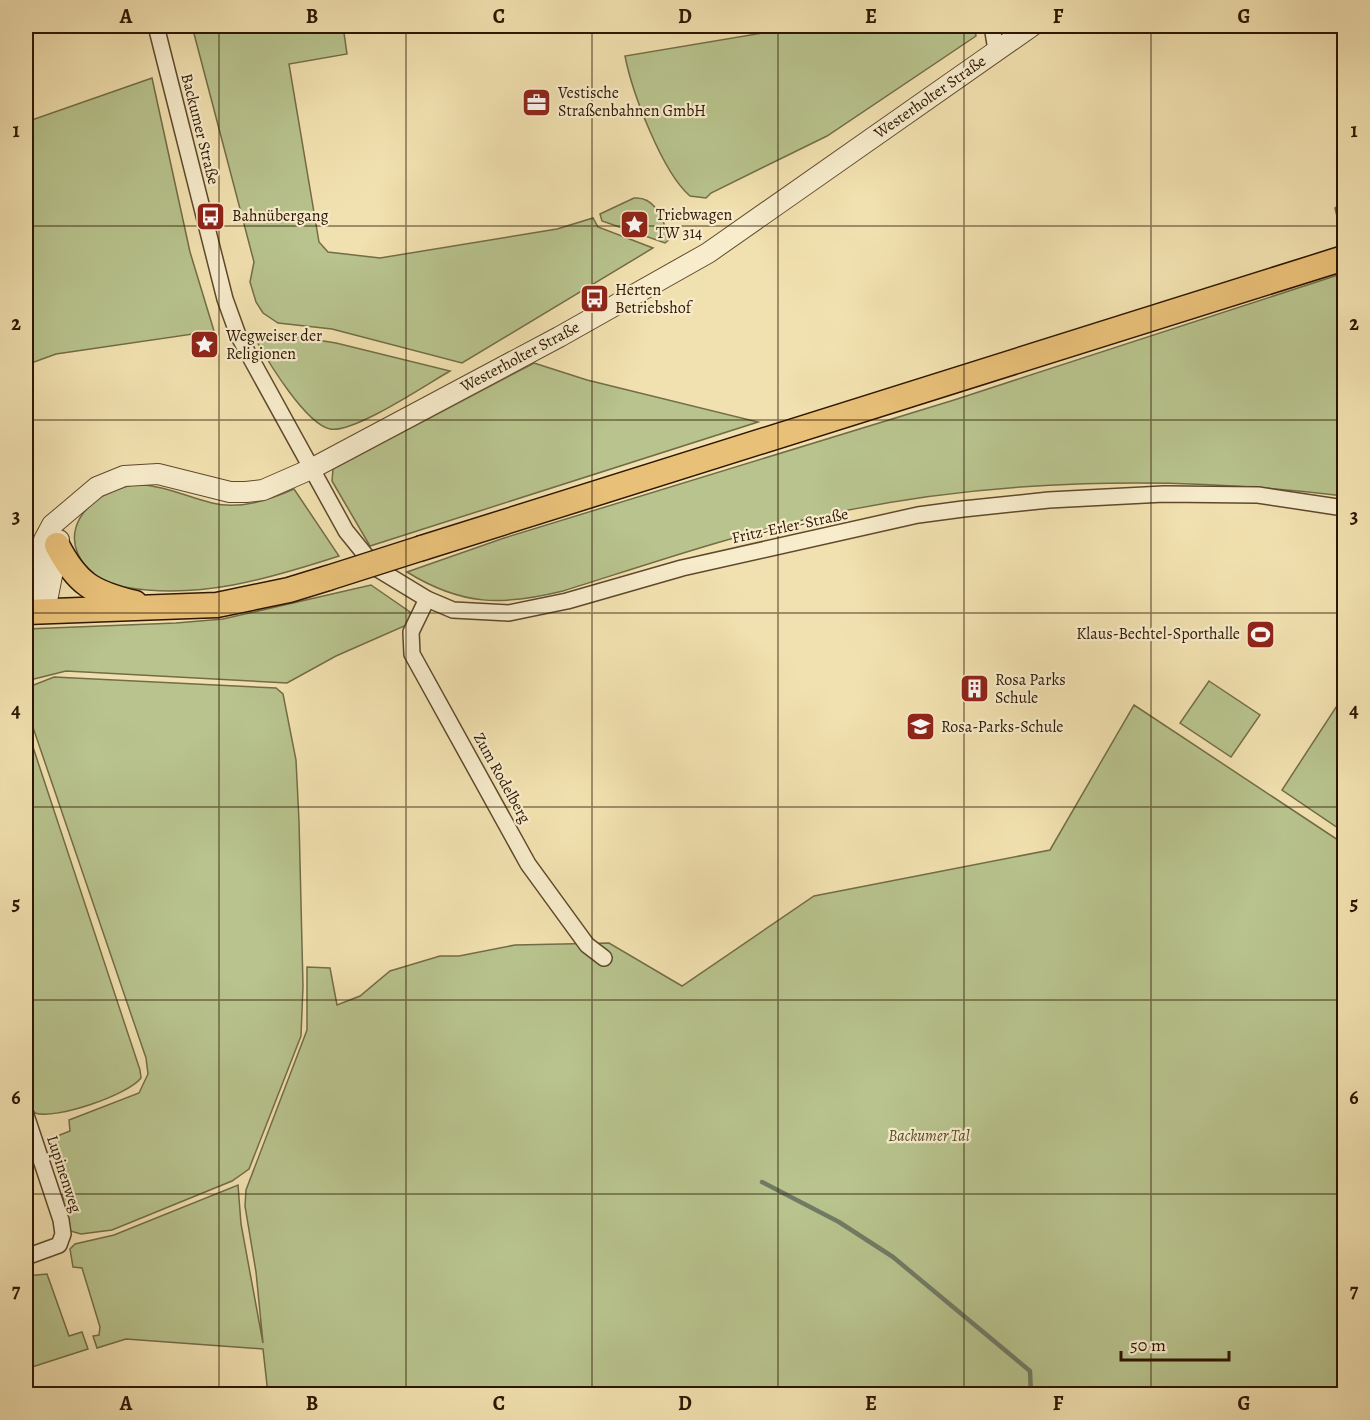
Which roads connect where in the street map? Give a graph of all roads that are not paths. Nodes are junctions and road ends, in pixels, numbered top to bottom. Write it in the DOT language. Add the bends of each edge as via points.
graph roads {
  1 [pos="156,26"];
  2 [pos="992,26"];
  3 [pos="1032,26"];
  4 [pos="996,50"];
  5 [pos="1344,258"];
  6 [pos="311,469"];
  7 [pos="1344,508"];
  8 [pos="64,513"];
  9 [pos="57,545"];
  10 [pos="427,599"];
  11 [pos="161,609"];
  12 [pos="33,611"];
  13 [pos="604,958"];
  14 [pos="26,1114"];
  15 [pos="26,1257"];
  1 -- 6 [label="street, Backumer Straße" via="225,299 238,335"];
  2 -- 4 [label="street"];
  3 -- 4 [label="street, Westerholter Straße"];
  4 -- 6 [label="street, Westerholter Straße" via="708,253 559,338"];
  5 -- 11 [label="main road, bridge" via="289,590 217,605"];
  6 -- 8 [label="street, Westerholter Straße" via="263,490 246,492 230,492 158,474 124,476 97,487"];
  6 -- 10 [label="street, Fritz-Erler-Straße" via="346,531 376,568"];
  7 -- 10 [label="street, Fritz-Erler-Straße" via="1258,495 1164,494 1048,500 918,515 682,568 509,613 453,610"];
  8 -- 9 [label="street"];
  8 -- 12 [label="street, Westerholter Straße" via="44,540"];
  9 -- 11 [label="main road" via="78,579 116,598"];
  9 -- 12 [label="street"];
  10 -- 13 [label="street, Zum Rodelberg" via="411,632 412,654 528,864 587,945"];
  11 -- 12 [label="main road"];
  14 -- 15 [label="street, Lupinenweg" via="63,1234 59,1245"];
}
